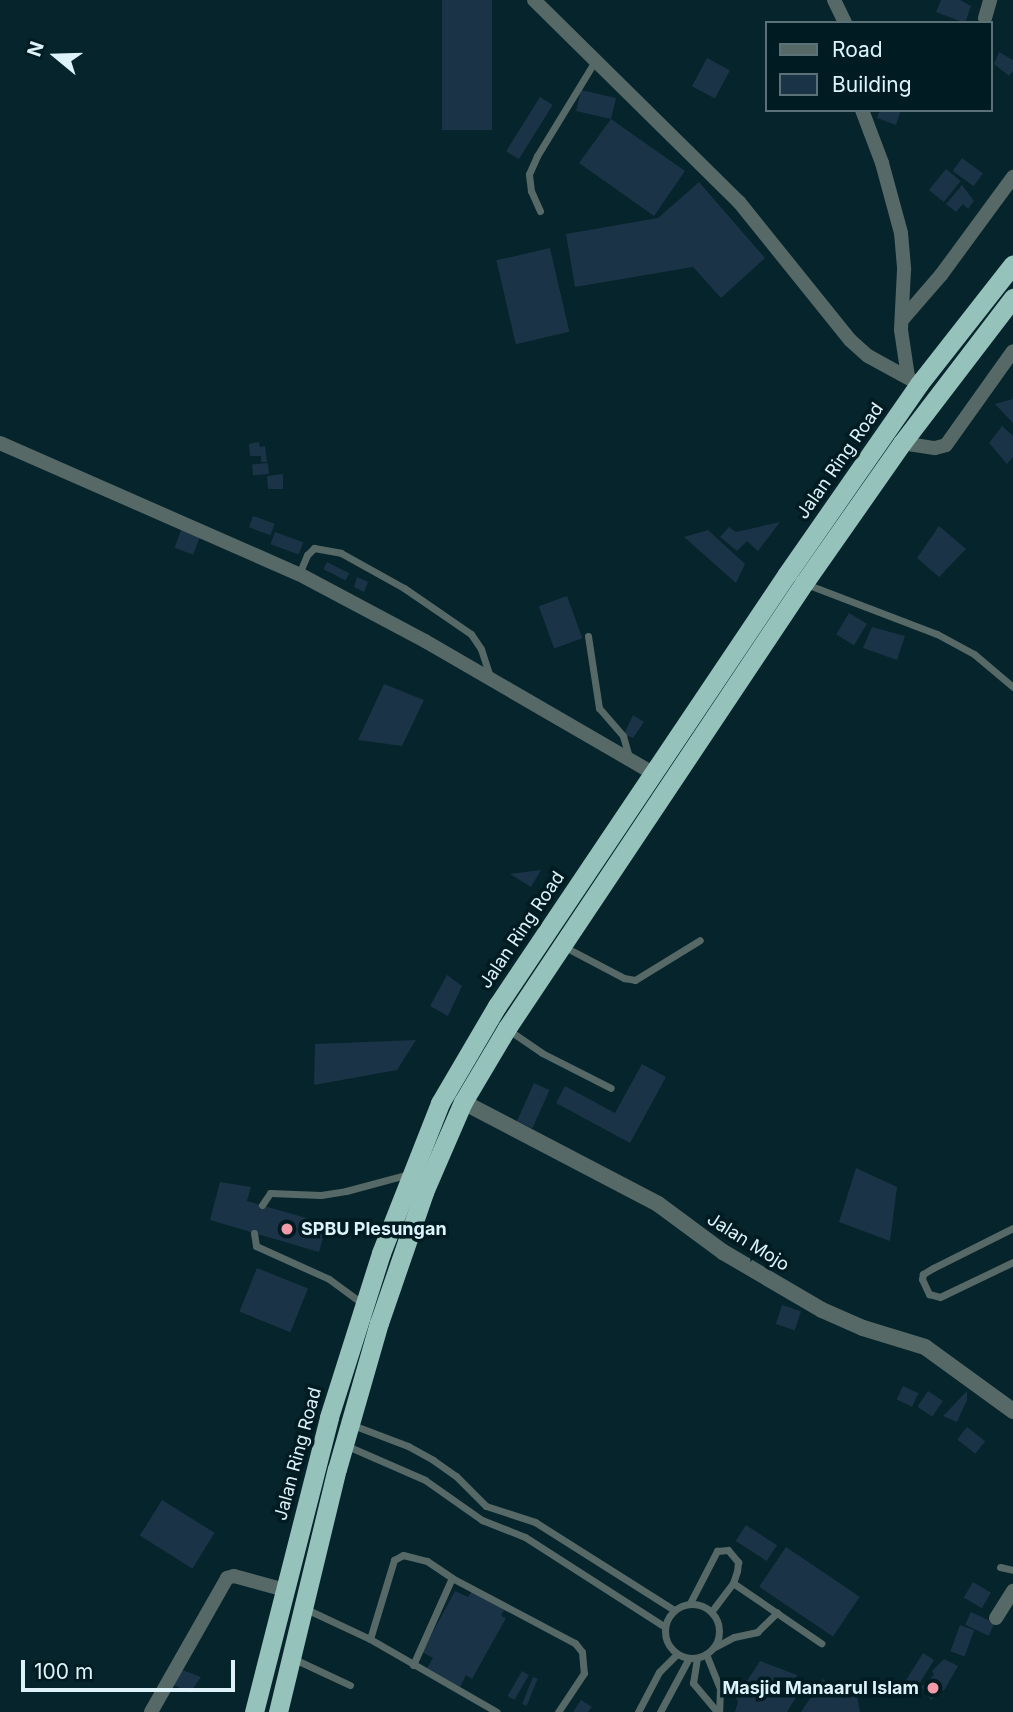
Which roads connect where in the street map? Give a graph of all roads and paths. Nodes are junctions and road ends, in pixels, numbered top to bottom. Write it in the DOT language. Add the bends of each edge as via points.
graph roads {
  1 [pos="534,0"];
  2 [pos="834,0"];
  3 [pos="990,0"];
  4 [pos="985,18"];
  5 [pos="844,21"];
  6 [pos="595,61"];
  7 [pos="863,112"];
  8 [pos="1013,177"];
  9 [pos="540,211"];
  10 [pos="1013,265"];
  11 [pos="1013,298"];
  12 [pos="902,320"];
  13 [pos="1013,351"];
  14 [pos="913,381"];
  15 [pos="0,443"];
  16 [pos="902,443"];
  17 [pos="299,574"];
  18 [pos="804,583"];
  19 [pos="588,636"];
  20 [pos="491,680"];
  21 [pos="1013,687"];
  22 [pos="629,761"];
  23 [pos="653,773"];
  24 [pos="700,940"];
  25 [pos="563,946"];
  26 [pos="507,1028"];
  27 [pos="611,1088"];
  28 [pos="463,1102"];
  29 [pos="410,1173"];
  30 [pos="262,1205"];
  31 [pos="1013,1227"];
  32 [pos="254,1233"];
  33 [pos="1013,1262"];
  34 [pos="364,1305"];
  35 [pos="1013,1411"];
  36 [pos="349,1424"];
  37 [pos="344,1444"];
  38 [pos="316,1464"];
  39 [pos="337,1469"];
  40 [pos="1000,1567"];
  41 [pos="1013,1570"];
  42 [pos="452,1578"];
  43 [pos="733,1583"];
  44 [pos="285,1591"];
  45 [pos="1013,1591"];
  46 [pos="690,1603"];
  47 [pos="303,1608"];
  48 [pos="674,1610"];
  49 [pos="712,1611"];
  50 [pos="777,1613"];
  51 [pos="996,1618"];
  52 [pos="665,1627"];
  53 [pos="370,1639"];
  54 [pos="821,1643"];
  55 [pos="714,1648"];
  56 [pos="677,1654"];
  57 [pos="706,1654"];
  58 [pos="291,1658"];
  59 [pos="693,1658"];
  60 [pos="413,1665"];
  61 [pos="351,1685"];
  62 [pos="151,1712"];
  63 [pos="254,1712"];
  64 [pos="278,1712"];
  65 [pos="496,1712"];
  66 [pos="558,1712"];
  67 [pos="638,1712"];
  68 [pos="660,1712"];
  69 [pos="718,1712"];
  1 -- 6 [label="street"];
  2 -- 5 [label="street"];
  3 -- 4 [label="street"];
  6 -- 9 [label="lane" via="529,174"];
  6 -- 14 [label="street" via="739,202 849,340"];
  7 -- 12 [label="street" via="901,233"];
  8 -- 12 [label="street" via="942,275"];
  10 -- 14 [label="highway, Jalan Ring Road"];
  11 -- 16 [label="highway"];
  12 -- 14 [label="street"];
  13 -- 16 [label="street" via="946,445"];
  14 -- 23 [label="highway, Jalan Ring Road"];
  15 -- 17 [label="street"];
  16 -- 18 [label="highway"];
  17 -- 20 [label="street"];
  17 -- 20 [label="lane" via="314,548 341,553 404,588 471,634"];
  18 -- 21 [label="lane" via="937,634 974,654"];
  18 -- 25 [label="highway"];
  19 -- 22 [label="lane" via="598,708 624,736"];
  20 -- 22 [label="street"];
  22 -- 23 [label="street"];
  23 -- 29 [label="highway, Jalan Ring Road" via="459,1067"];
  24 -- 25 [label="lane" via="635,980"];
  25 -- 26 [label="highway"];
  26 -- 27 [label="lane" via="542,1053"];
  26 -- 28 [label="highway"];
  28 -- 35 [label="street, Jalan Mojo" via="658,1204 723,1252 822,1310 926,1347"];
  28 -- 36 [label="highway" via="410,1228"];
  29 -- 30 [label="lane" via="321,1195 270,1193"];
  29 -- 34 [label="highway, Jalan Ring Road"];
  31 -- 33 [label="lane" via="933,1268 922,1279 929,1294 940,1297"];
  32 -- 34 [label="lane" via="256,1246 329,1279"];
  34 -- 38 [label="highway, Jalan Ring Road"];
  36 -- 37 [label="highway"];
  36 -- 48 [label="lane" via="433,1460 486,1506 535,1522"];
  37 -- 39 [label="highway"];
  37 -- 52 [label="lane" via="425,1480 482,1520 525,1537"];
  38 -- 39 [label="highway"];
  38 -- 44 [label="highway, Jalan Ring Road"];
  39 -- 47 [label="highway"];
  40 -- 41 [label="lane"];
  42 -- 53 [label="lane" via="420,1559 403,1555 394,1560"];
  42 -- 60 [label="lane"];
  42 -- 66 [label="lane" via="575,1643 582,1652 584,1673"];
  43 -- 46 [label="lane" via="738,1562 728,1550 717,1551"];
  43 -- 49 [label="lane"];
  43 -- 50 [label="lane"];
  44 -- 62 [label="street" via="228,1578"];
  44 -- 63 [label="highway, Jalan Ring Road"];
  45 -- 51 [label="street"];
  46 -- 48 [label="lane"];
  46 -- 49 [label="lane"];
  47 -- 53 [label="lane"];
  47 -- 58 [label="highway"];
  48 -- 52 [label="lane"];
  49 -- 55 [label="lane" via="720,1629"];
  50 -- 54 [label="lane"];
  50 -- 55 [label="lane" via="757,1632"];
  52 -- 56 [label="lane" via="670,1647"];
  53 -- 60 [label="lane"];
  55 -- 57 [label="lane"];
  56 -- 59 [label="lane"];
  56 -- 67 [label="lane" via="659,1672"];
  57 -- 59 [label="lane"];
  57 -- 69 [label="lane" via="720,1688"];
  58 -- 61 [label="lane"];
  58 -- 64 [label="highway"];
  59 -- 68 [label="lane"];
  59 -- 69 [label="lane" via="693,1683"];
  60 -- 65 [label="lane"];
}
